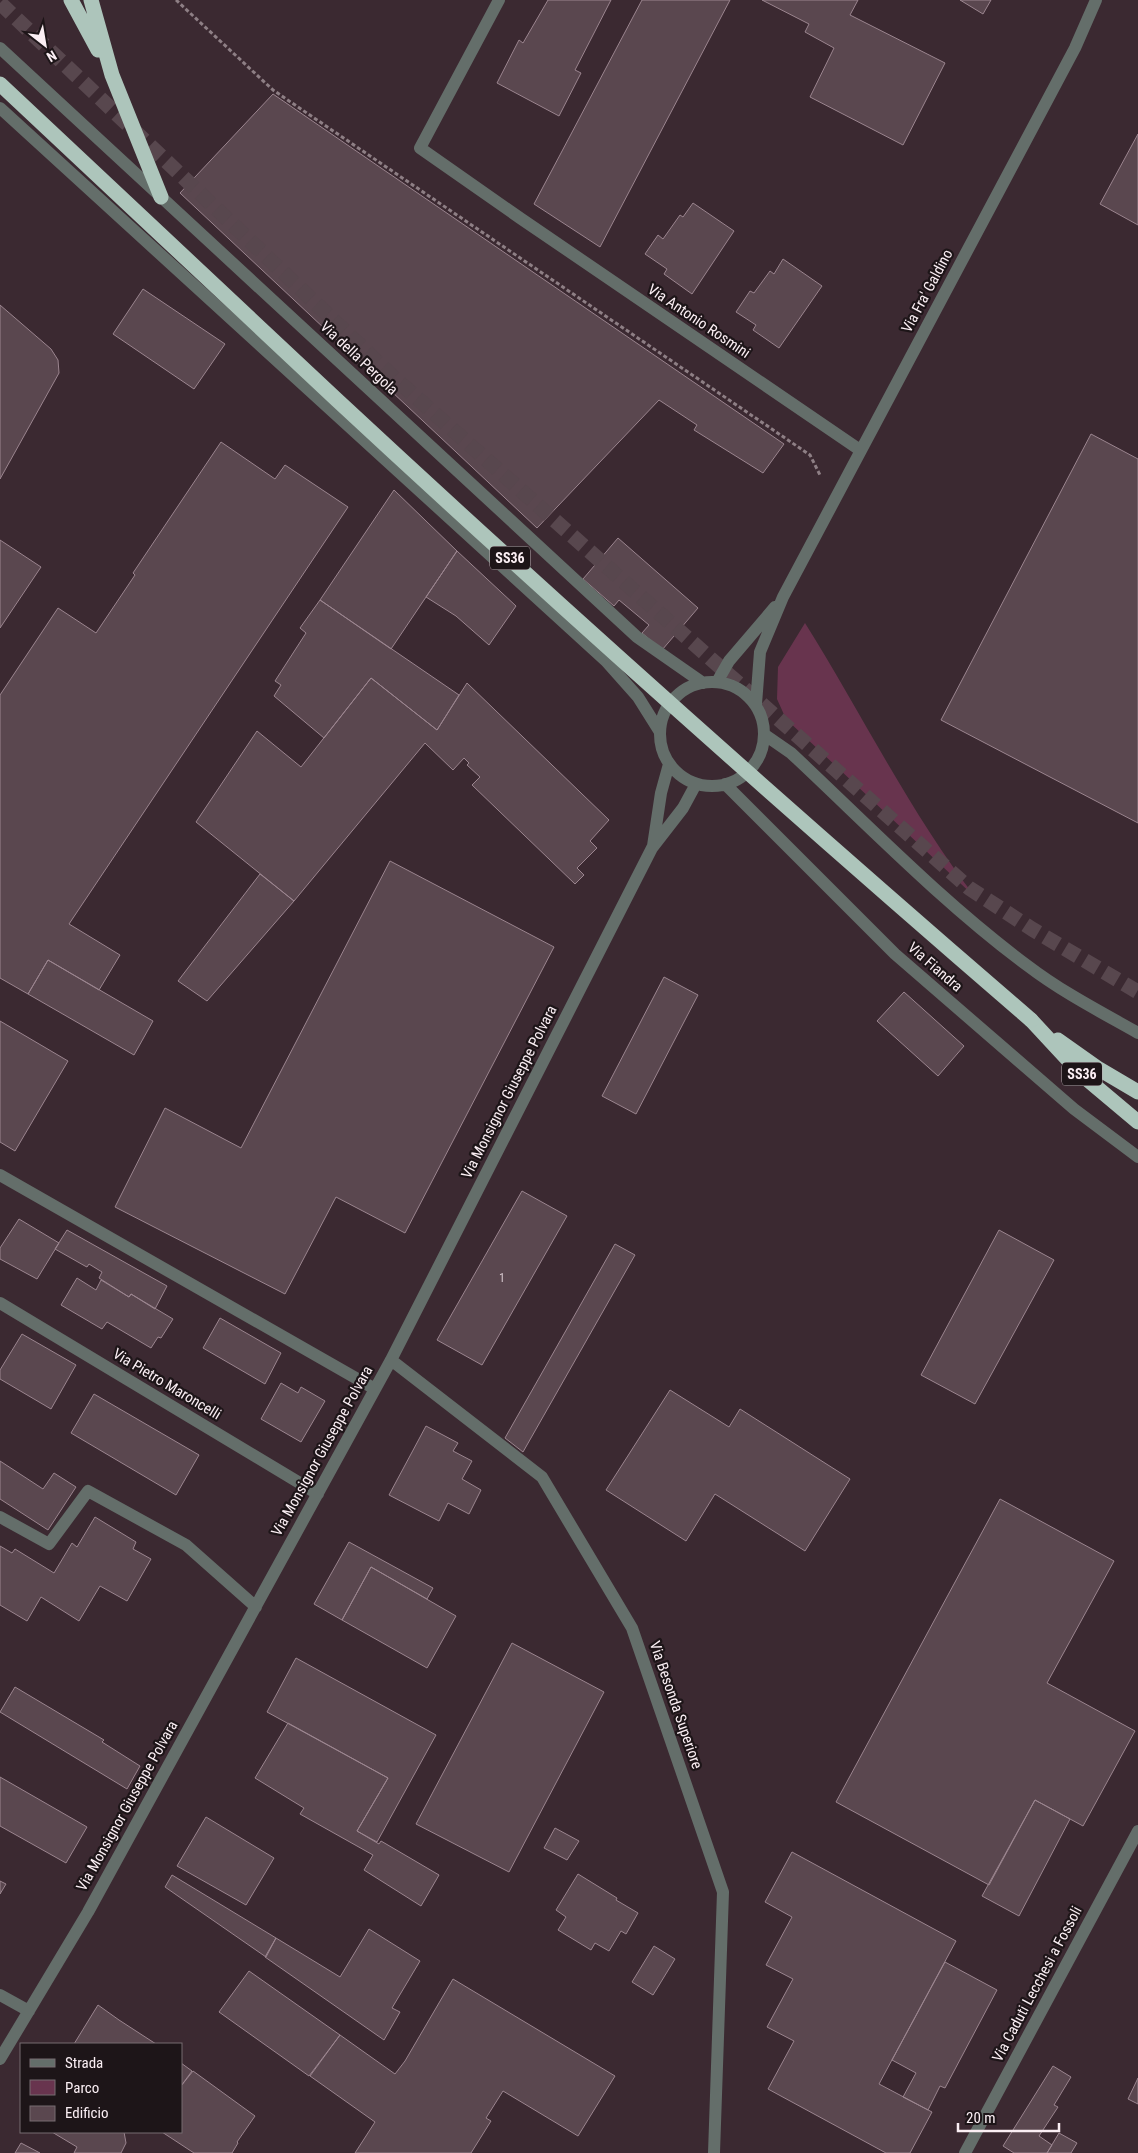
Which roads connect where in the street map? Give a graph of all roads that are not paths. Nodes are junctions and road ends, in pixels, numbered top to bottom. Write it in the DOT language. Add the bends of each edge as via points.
graph roads {
  1 [pos="71,0"];
  2 [pos="91,0"];
  3 [pos="499,0"];
  4 [pos="1096,0"];
  5 [pos="0,48"];
  6 [pos="112,75"];
  7 [pos="0,84"];
  8 [pos="0,108"];
  9 [pos="161,197"];
  10 [pos="860,450"];
  11 [pos="783,597"];
  12 [pos="717,682"];
  13 [pos="702,683"];
  14 [pos="756,704"];
  15 [pos="660,732"];
  16 [pos="765,735"];
  17 [pos="669,764"];
  18 [pos="696,784"];
  19 [pos="725,784"];
  20 [pos="652,848"];
  21 [pos="1031,1020"];
  22 [pos="1138,1033"];
  23 [pos="1138,1092"];
  24 [pos="1138,1122"];
  25 [pos="1138,1158"];
  26 [pos="0,1175"];
  27 [pos="0,1302"];
  28 [pos="391,1360"];
  29 [pos="375,1389"];
  30 [pos="318,1494"];
  31 [pos="0,1517"];
  32 [pos="256,1607"];
  33 [pos="1138,1831"];
  34 [pos="0,1995"];
  35 [pos="29,2011"];
  36 [pos="0,2059"];
  37 [pos="714,2153"];
  38 [pos="965,2153"];
  1 -- 6 [label="highway"];
  2 -- 6 [label="highway"];
  3 -- 10 [label="street, Via Antonio Rosmini" via="420,148"];
  4 -- 10 [label="street, Via Fra' Galdino" via="1075,48"];
  5 -- 9 [label="street, Via della Pergola"];
  6 -- 9 [label="highway"];
  7 -- 21 [label="highway, SS36, bridge" via="337,401 560,604 804,824"];
  8 -- 15 [label="street" via="606,661 638,697"];
  9 -- 13 [label="street, Via della Pergola" via="637,637"];
  10 -- 11 [label="street, Via Fra' Galdino"];
  11 -- 12 [label="street, Via Fra' Galdino" via="729,661"];
  11 -- 14 [label="street, Via Fra' Galdino" via="760,652"];
  12 -- 13 [label="street"];
  12 -- 14 [label="street" via="744,692"];
  13 -- 15 [label="street" via="686,689 672,700"];
  14 -- 16 [label="street" via="763,719"];
  15 -- 17 [label="street" via="662,749"];
  16 -- 19 [label="street" via="762,752 753,766 741,778"];
  16 -- 22 [label="street" via="791,753 970,920 1022,961"];
  17 -- 18 [label="street" via="680,776"];
  17 -- 20 [label="street, Via Monsignor Giuseppe Polvara"];
  18 -- 19 [label="street"];
  18 -- 20 [label="street, Via Monsignor Giuseppe Polvara"];
  19 -- 25 [label="street, Via Fiandra" via="895,954 1074,1109"];
  20 -- 28 [label="street, Via Monsignor Giuseppe Polvara"];
  21 -- 23 [label="highway, SS36"];
  21 -- 24 [label="highway, SS36" via="1082,1075"];
  26 -- 29 [label="street"];
  27 -- 30 [label="street, Via Pietro Maroncelli"];
  28 -- 29 [label="street, Via Monsignor Giuseppe Polvara"];
  28 -- 37 [label="street, Via Besonda Superiore" via="542,1477 632,1628 723,1892"];
  29 -- 30 [label="street, Via Monsignor Giuseppe Polvara"];
  30 -- 32 [label="street, Via Monsignor Giuseppe Polvara"];
  31 -- 32 [label="street" via="49,1544 88,1490 186,1545"];
  32 -- 35 [label="street, Via Monsignor Giuseppe Polvara" via="88,1912"];
  33 -- 38 [label="street, Via Caduti Lecchesi a Fossoli"];
  34 -- 35 [label="street"];
  35 -- 36 [label="street, Via Monsignor Giuseppe Polvara"];
}
